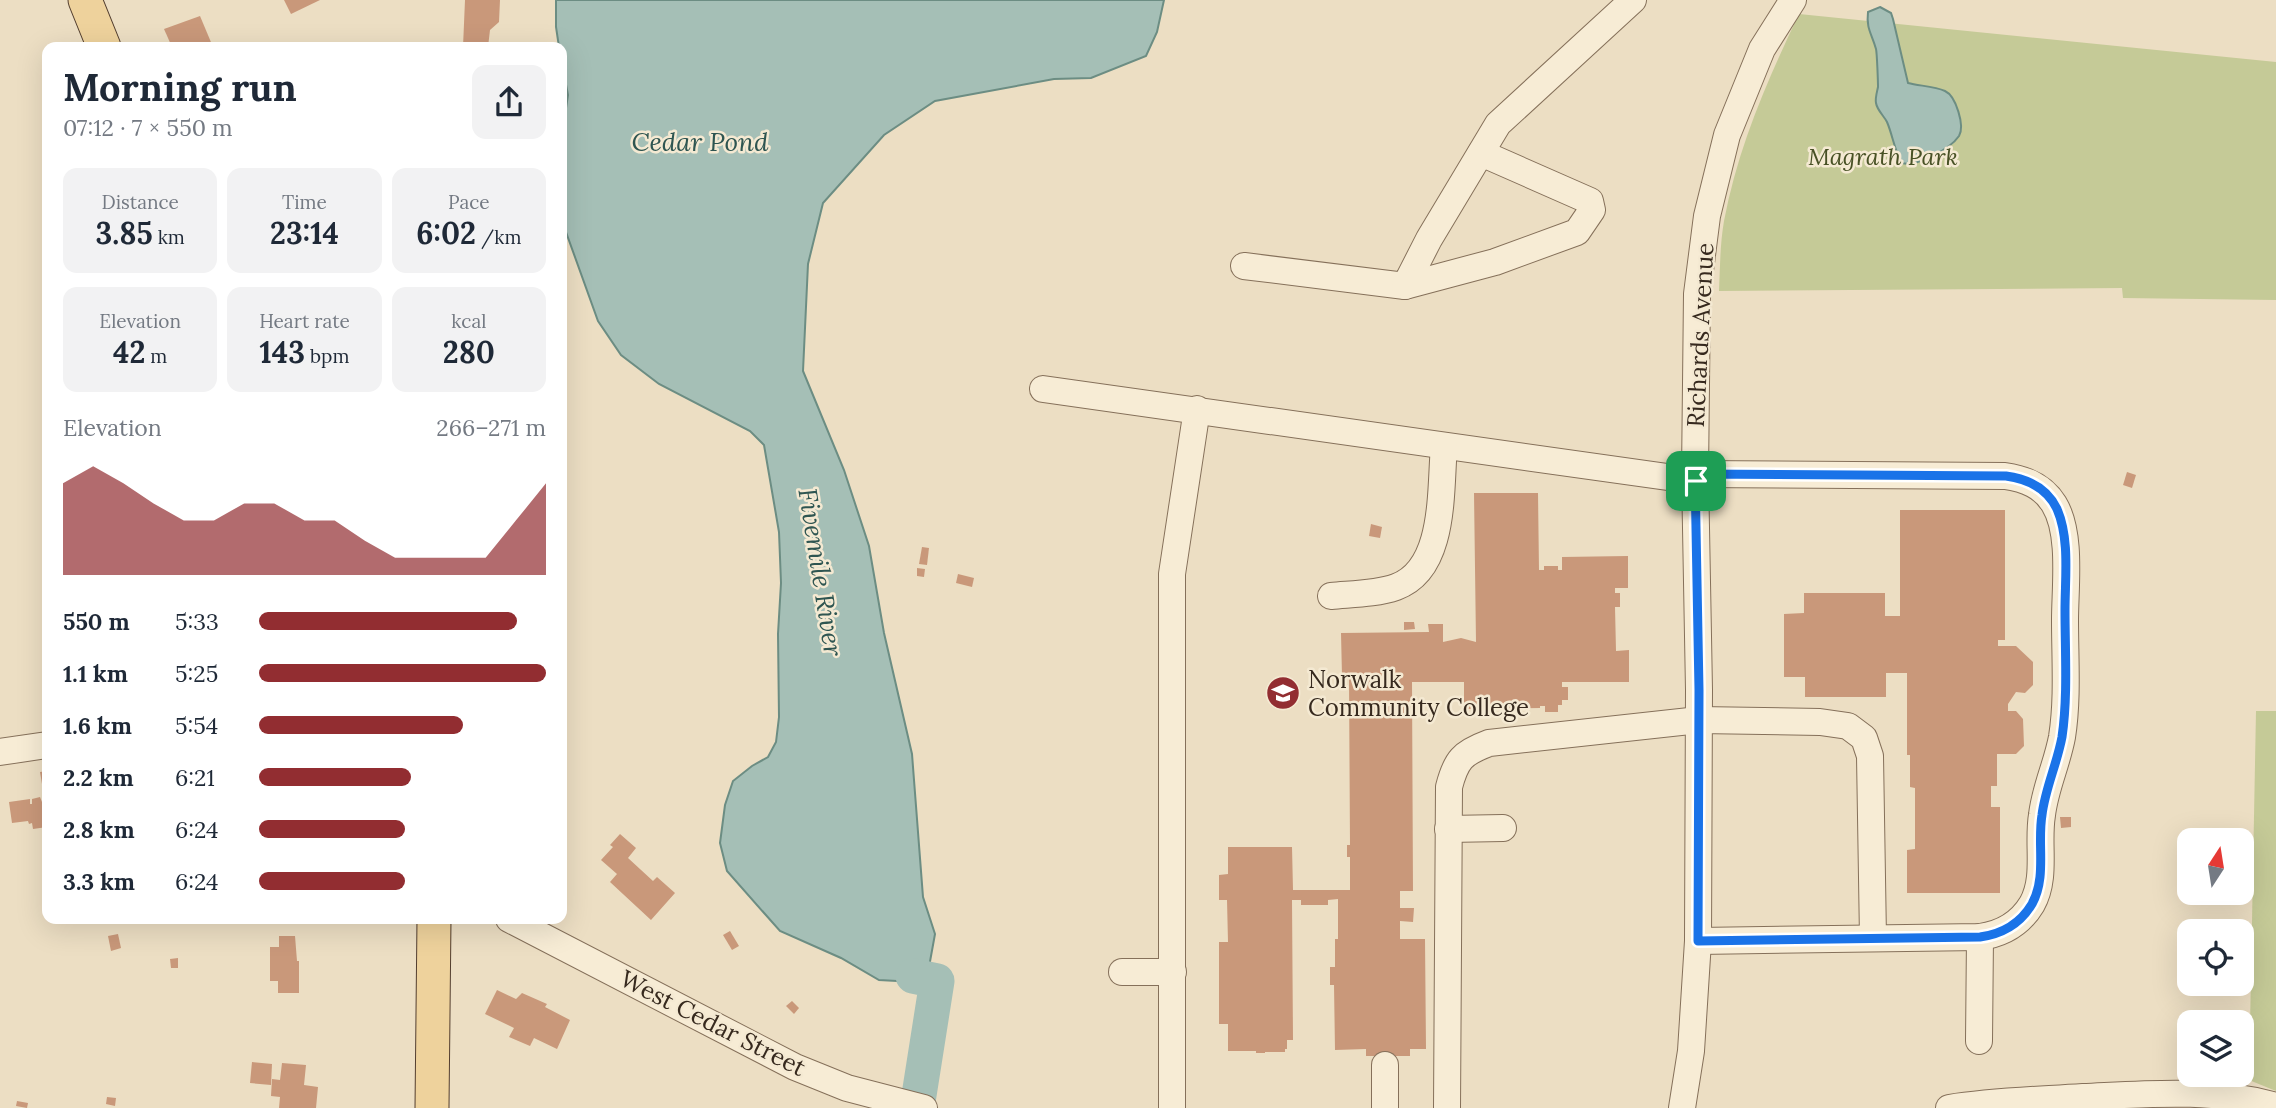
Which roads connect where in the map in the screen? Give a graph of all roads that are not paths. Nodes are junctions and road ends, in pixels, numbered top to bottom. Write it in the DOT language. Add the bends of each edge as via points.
graph roads {
  1 [pos="85,0"];
  2 [pos="1633,0"];
  3 [pos="1793,0"];
  4 [pos="102,42"];
  5 [pos="1481,153"];
  6 [pos="1244,266"];
  7 [pos="1405,286"];
  8 [pos="1043,389"];
  9 [pos="1197,409"];
  10 [pos="1444,446"];
  11 [pos="1696,478"];
  12 [pos="1331,596"];
  13 [pos="1699,720"];
  14 [pos="42,746"];
  15 [pos="0,752"];
  16 [pos="1503,828"];
  17 [pos="1448,829"];
  18 [pos="434,924"];
  19 [pos="519,924"];
  20 [pos="1980,937"];
  21 [pos="1873,938"];
  22 [pos="1698,941"];
  23 [pos="1122,972"];
  24 [pos="1173,972"];
  25 [pos="1979,1041"];
  26 [pos="1385,1065"];
  27 [pos="913,1105"];
  28 [pos="1983,1105"];
  29 [pos="2276,1106"];
  30 [pos="432,1108"];
  31 [pos="1172,1108"];
  32 [pos="1385,1108"];
  33 [pos="1447,1108"];
  34 [pos="1682,1108"];
  35 [pos="1949,1108"];
  1 -- 4 [label="main road"];
  2 -- 5 [label="street" via="1498,124"];
  3 -- 11 [label="street, Richards Avenue" via="1762,49 1732,122 1707,216 1698,294"];
  5 -- 7 [label="street"];
  5 -- 7 [label="street" via="1590,201 1592,211 1577,232 1495,262"];
  6 -- 7 [label="street"];
  8 -- 9 [label="street"];
  9 -- 10 [label="street"];
  9 -- 24 [label="street" via="1172,574"];
  10 -- 11 [label="street"];
  10 -- 12 [label="street" via="1435,540 1421,569 1396,587"];
  11 -- 13 [label="street, Richards Avenue"];
  11 -- 20 [label="street" via="2013,477 2036,486 2058,511 2065,548 2065,702 2061,740 2042,813 2039,885 2032,903 2014,925"];
  13 -- 17 [label="street" via="1489,743 1468,750 1455,766 1449,787"];
  13 -- 21 [label="street" via="1828,723 1848,726 1864,738 1870,756"];
  13 -- 22 [label="street, Richards Avenue"];
  14 -- 15 [label="street"];
  16 -- 17 [label="street"];
  17 -- 33 [label="street"];
  18 -- 30 [label="main road"];
  19 -- 27 [label="street, West Cedar Street" via="795,1067 847,1088"];
  20 -- 21 [label="street"];
  20 -- 25 [label="street"];
  21 -- 22 [label="street"];
  22 -- 34 [label="street, Richards Avenue" via="1691,1051"];
  23 -- 24 [label="street"];
  24 -- 31 [label="street"];
  26 -- 32 [label="street"];
  28 -- 29 [label="street" via="2185,1093 2239,1097"];
  28 -- 35 [label="street"];
}
